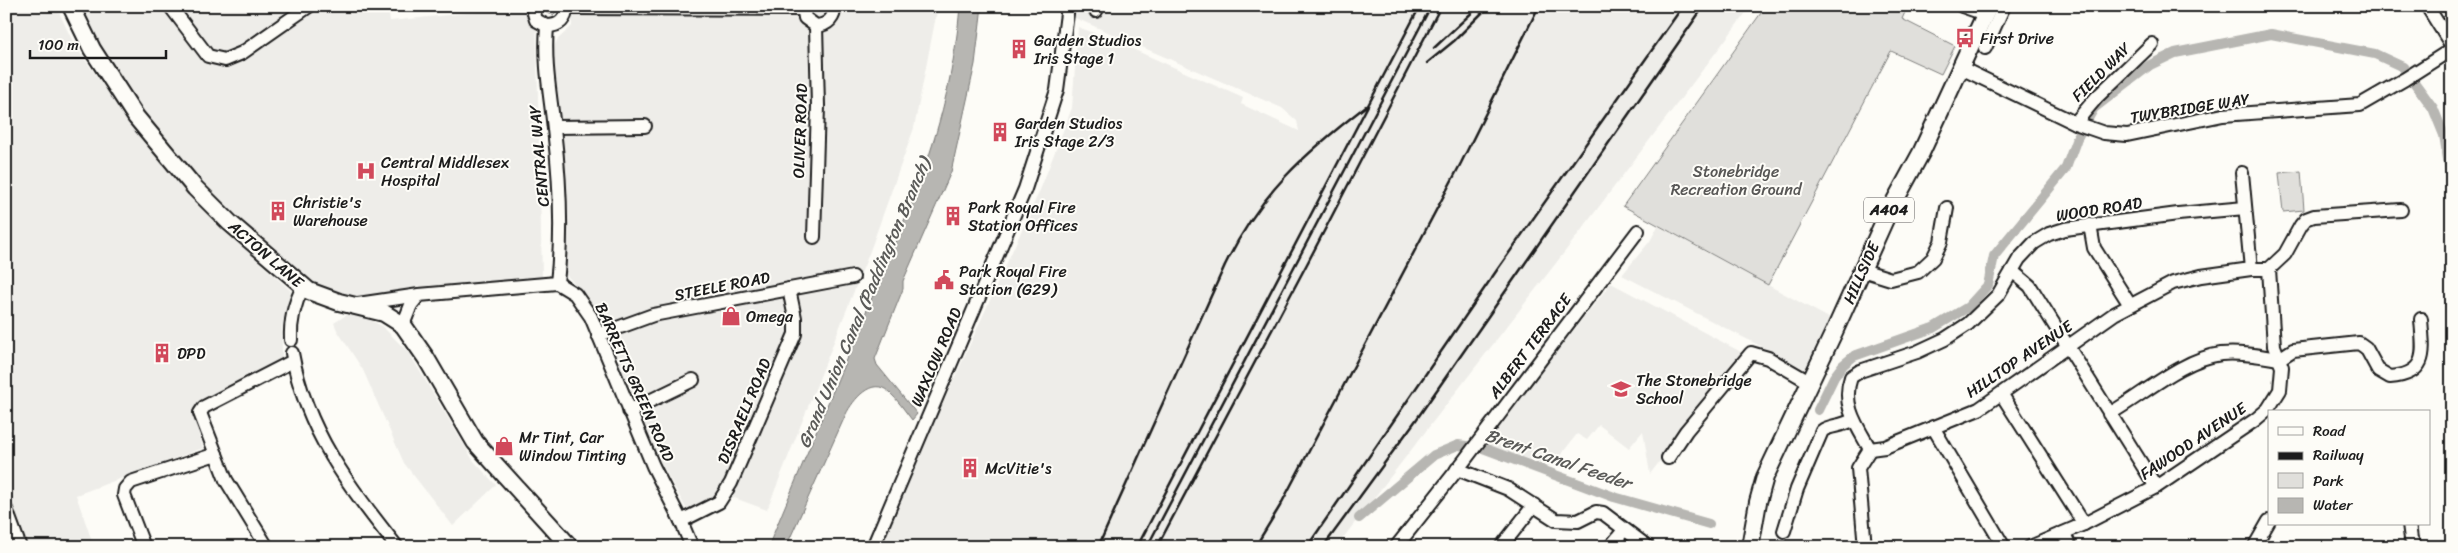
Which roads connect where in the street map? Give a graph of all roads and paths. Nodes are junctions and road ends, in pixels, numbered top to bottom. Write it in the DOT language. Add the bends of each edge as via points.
graph roads {
  1 [pos="71,6"];
  2 [pos="170,6"];
  3 [pos="309,6"];
  4 [pos="532,6"];
  5 [pos="834,6"];
  6 [pos="1068,6"];
  7 [pos="1962,6"];
  8 [pos="2004,6"];
  9 [pos="2426,6"];
  10 [pos="567,7"];
  11 [pos="803,8"];
  12 [pos="1987,10"];
  13 [pos="547,26"];
  14 [pos="816,26"];
  15 [pos="2152,44"];
  16 [pos="2452,47"];
  17 [pos="1985,48"];
  18 [pos="1961,68"];
  19 [pos="2081,125"];
  20 [pos="645,126"];
  21 [pos="554,127"];
  22 [pos="2242,173"];
  23 [pos="1947,208"];
  24 [pos="2245,208"];
  25 [pos="2402,210"];
  26 [pos="2090,225"];
  27 [pos="1638,231"];
  28 [pos="814,237"];
  29 [pos="2250,269"];
  30 [pos="2269,269"];
  31 [pos="1862,270"];
  32 [pos="2012,271"];
  33 [pos="853,277"];
  34 [pos="557,283"];
  35 [pos="303,287"];
  36 [pos="790,289"];
  37 [pos="420,295"];
  38 [pos="353,305"];
  39 [pos="2130,305"];
  40 [pos="2421,319"];
  41 [pos="403,325"];
  42 [pos="598,335"];
  43 [pos="2067,346"];
  44 [pos="292,351"];
  45 [pos="2279,359"];
  46 [pos="693,380"];
  47 [pos="1811,383"];
  48 [pos="2002,395"];
  49 [pos="629,410"];
  50 [pos="2109,414"];
  51 [pos="1852,420"];
  52 [pos="1933,427"];
  53 [pos="1870,449"];
  54 [pos="216,454"];
  55 [pos="1668,458"];
  56 [pos="1457,469"];
  57 [pos="2156,487"];
  58 [pos="1534,505"];
  59 [pos="6,509"];
  60 [pos="681,521"];
  61 [pos="2268,523"];
  62 [pos="2084,524"];
  63 [pos="2410,526"];
  64 [pos="1624,530"];
  65 [pos="1784,531"];
  66 [pos="2064,533"];
  67 [pos="20,547"];
  68 [pos="144,547"];
  69 [pos="266,547"];
  70 [pos="397,547"];
  71 [pos="570,547"];
  72 [pos="692,547"];
  73 [pos="873,547"];
  74 [pos="1396,547"];
  75 [pos="1501,547"];
  76 [pos="1610,547"];
  77 [pos="1648,547"];
  78 [pos="1750,547"];
  79 [pos="1865,547"];
  80 [pos="2004,547"];
  81 [pos="2030,547"];
  82 [pos="2070,547"];
  83 [pos="2254,547"];
  84 [pos="2416,547"];
  1 -- 35 [label="main road, ACTON LANE" via="92,49 136,117 230,223"];
  2 -- 3 [label="street" via="208,56 225,60 242,53"];
  4 -- 13 [label="street" via="536,20"];
  5 -- 14 [label="street" via="831,20"];
  6 -- 73 [label="street, WAXLOW ROAD" via="1057,90 1025,189"];
  7 -- 12 [label="street"];
  8 -- 17 [label="street"];
  9 -- 16 [label="street"];
  10 -- 11 [label="street"];
  10 -- 13 [label="street" via="561,22"];
  11 -- 14 [label="street" via="805,18"];
  12 -- 18 [label="main road, HILLSIDE / A404"];
  13 -- 21 [label="street, CENTRAL WAY" via="546,73"];
  14 -- 28 [label="street, OLIVER ROAD" via="818,106"];
  15 -- 19 [label="street, FIELD WAY" via="2096,97"];
  16 -- 19 [label="street, TWYBRIDGE WAY" via="2405,80 2360,105 2223,115 2128,135 2104,133"];
  18 -- 19 [label="street, TWYBRIDGE WAY"];
  18 -- 31 [label="main road, HILLSIDE / A404"];
  20 -- 21 [label="street"];
  21 -- 34 [label="street, CENTRAL WAY" via="560,220"];
  22 -- 24 [label="street"];
  23 -- 31 [label="street" via="1941,242 1933,258 1918,272 1891,279"];
  24 -- 26 [label="street, WOOD ROAD"];
  24 -- 29 [label="street"];
  25 -- 30 [label="street" via="2306,219 2285,254"];
  26 -- 32 [label="street, WOOD ROAD" via="2049,234 2024,253"];
  26 -- 39 [label="street" via="2094,248"];
  27 -- 56 [label="street, ALBERT TERRACE"];
  29 -- 30 [label="street, HILLTOP AVENUE"];
  29 -- 39 [label="street, HILLTOP AVENUE" via="2186,279"];
  30 -- 45 [label="street, FAWOOD AVENUE" via="2274,346"];
  31 -- 47 [label="main road, HILLSIDE / A404"];
  32 -- 43 [label="street" via="2030,286"];
  32 -- 51 [label="street, WOOD ROAD" via="1998,295 1968,324 1917,352 1851,377 1847,397"];
  33 -- 36 [label="street, STEELE ROAD"];
  34 -- 37 [label="street"];
  34 -- 42 [label="street, BARRETTS GREEN ROAD" via="575,294 584,305"];
  35 -- 38 [label="main road, ACTON LANE" via="320,297"];
  35 -- 44 [label="street" via="292,318"];
  36 -- 42 [label="street, STEELE ROAD" via="653,315"];
  36 -- 60 [label="street, DISRAELI ROAD" via="795,334 731,483 718,502"];
  37 -- 38 [label="street"];
  37 -- 41 [label="street" via="411,305"];
  38 -- 41 [label="main road, ACTON LANE" via="384,313"];
  39 -- 43 [label="street, HILLTOP AVENUE"];
  40 -- 45 [label="street" via="2424,353 2420,364 2406,375 2390,377 2378,370 2366,348 2359,344 2293,350"];
  41 -- 71 [label="main road, ACTON LANE" via="475,442"];
  42 -- 49 [label="street, BARRETTS GREEN ROAD"];
  43 -- 48 [label="street, HILLTOP AVENUE"];
  43 -- 50 [label="street"];
  44 -- 54 [label="street" via="202,409 201,417"];
  44 -- 70 [label="street" via="320,440"];
  45 -- 50 [label="street" via="2238,353 2220,354 2189,364"];
  45 -- 57 [label="street, FAWOOD AVENUE" via="2282,367 2280,390 2268,409"];
  46 -- 49 [label="street"];
  47 -- 55 [label="street" via="1768,358 1750,353"];
  47 -- 78 [label="main road, HILLSIDE / A404" via="1765,478"];
  48 -- 52 [label="street, HILLTOP AVENUE" via="1979,409"];
  48 -- 62 [label="street"];
  49 -- 60 [label="street, BARRETTS GREEN ROAD"];
  50 -- 57 [label="street"];
  51 -- 53 [label="street, WOOD ROAD"];
  51 -- 65 [label="street" via="1842,427 1822,431 1797,489"];
  52 -- 53 [label="street, HILLTOP AVENUE" via="1885,447"];
  52 -- 80 [label="street"];
  53 -- 79 [label="street" via="1858,468"];
  54 -- 68 [label="street" via="126,485 124,495"];
  54 -- 69 [label="street" via="237,502"];
  56 -- 58 [label="street" via="1508,489"];
  56 -- 74 [label="street, ALBERT TERRACE"];
  57 -- 62 [label="street, FAWOOD AVENUE"];
  58 -- 64 [label="street" via="1556,520 1578,521 1596,512 1603,513"];
  58 -- 75 [label="street"];
  59 -- 67 [label="street"];
  60 -- 72 [label="street, BARRETTS GREEN ROAD"];
  61 -- 83 [label="street"];
  62 -- 66 [label="street, FAWOOD AVENUE"];
  63 -- 84 [label="street" via="2411,539"];
  64 -- 76 [label="street"];
  64 -- 77 [label="street"];
  66 -- 81 [label="street, FAWOOD AVENUE"];
  66 -- 82 [label="street"];
}
